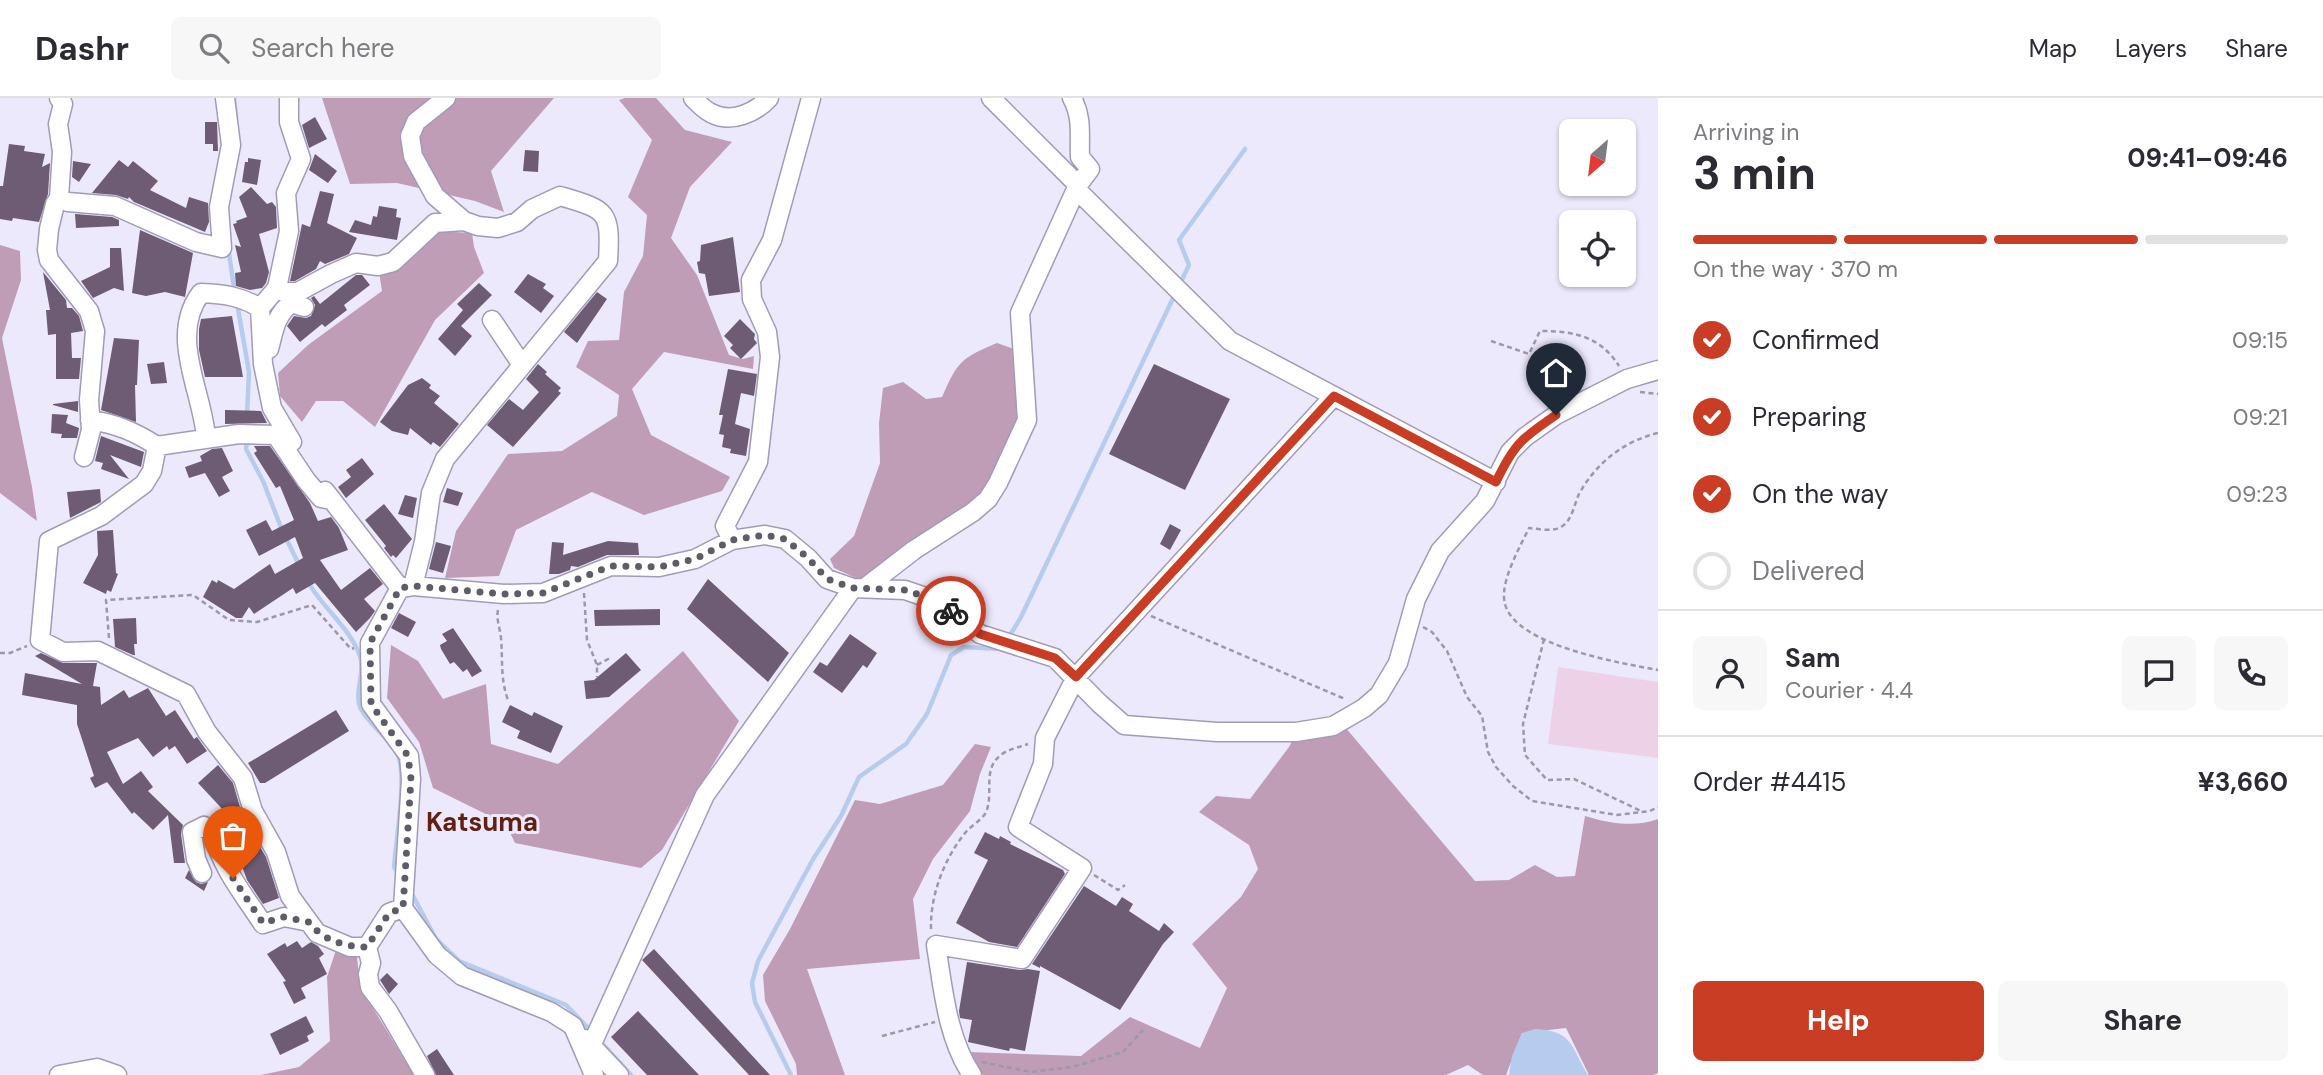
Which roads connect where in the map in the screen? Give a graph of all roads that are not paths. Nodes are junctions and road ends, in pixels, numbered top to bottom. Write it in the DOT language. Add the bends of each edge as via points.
graph roads {
  1 [pos="59,98"];
  2 [pos="225,98"];
  3 [pos="289,98"];
  4 [pos="446,98"];
  5 [pos="693,98"];
  6 [pos="769,98"];
  7 [pos="811,98"];
  8 [pos="991,98"];
  9 [pos="1072,98"];
  10 [pos="1077,187"];
  11 [pos="60,198"];
  12 [pos="464,220"];
  13 [pos="277,288"];
  14 [pos="304,307"];
  15 [pos="260,308"];
  16 [pos="492,320"];
  17 [pos="263,353"];
  18 [pos="522,365"];
  19 [pos="1658,370"];
  20 [pos="1334,396"];
  21 [pos="90,420"];
  22 [pos="206,438"];
  23 [pos="158,446"];
  24 [pos="84,457"];
  25 [pos="1496,482"];
  26 [pos="331,500"];
  27 [pos="732,540"];
  28 [pos="407,587"];
  29 [pos="860,587"];
  30 [pos="1076,677"];
  31 [pos="202,873"];
  32 [pos="403,908"];
  33 [pos="309,922"];
  34 [pos="367,947"];
  35 [pos="573,1026"];
  36 [pos="591,1046"];
  37 [pos="969,1071"];
  38 [pos="59,1075"];
  39 [pos="117,1075"];
  40 [pos="425,1075"];
  41 [pos="594,1075"];
  42 [pos="619,1075"];
  1 -- 11 [label="street" via="63,104 58,124"];
  2 -- 11 [label="street" via="231,145 219,207 222,248 196,242 115,206"];
  3 -- 13 [label="street" via="289,122 301,159 286,193 289,231"];
  4 -- 12 [label="street" via="416,122 410,136 413,156 435,196"];
  5 -- 6 [label="street" via="726,118 753,112"];
  7 -- 27 [label="street" via="772,240 751,280 752,299 767,332 770,357 758,462 725,526"];
  8 -- 10 [label="street"];
  9 -- 10 [label="street" via="1081,125 1080,157 1090,169"];
  10 -- 20 [label="street" via="1230,341"];
  10 -- 29 [label="street" via="1020,313 1027,420 998,483 973,512"];
  11 -- 21 [label="street" via="47,250 49,260 89,311 96,331"];
  12 -- 13 [label="street" via="435,223 393,262 378,266 356,263 298,292"];
  12 -- 18 [label="street" via="498,228 560,196 592,206 606,217 608,261"];
  13 -- 15 [label="street"];
  14 -- 17 [label="street" via="291,303 282,311 270,349"];
  15 -- 17 [label="street"];
  15 -- 22 [label="street" via="228,294 201,293 195,301 188,329 190,369 205,418"];
  16 -- 18 [label="street"];
  17 -- 26 [label="street" via="272,408"];
  18 -- 28 [label="street" via="445,459 431,493 424,542"];
  19 -- 25 [label="street" via="1627,379 1556,415 1510,452"];
  20 -- 25 [label="street"];
  20 -- 30 [label="street"];
  21 -- 23 [label="street" via="117,424"];
  21 -- 24 [label="street"];
  22 -- 23 [label="street"];
  22 -- 26 [label="street" via="276,435 321,498"];
  23 -- 33 [label="street" via="144,484 100,516 49,541 40,640 63,652 99,651 186,694 207,732 243,778 290,895"];
  25 -- 30 [label="street" via="1440,551 1416,599 1398,663 1379,695 1333,726 1296,732 1217,732 1124,725"];
  26 -- 28 [label="street"];
  27 -- 28 [label="street" via="695,559 659,567 611,566 543,593"];
  27 -- 29 [label="street" via="765,535 785,539 827,579"];
  28 -- 32 [label="street" via="370,643 371,704 408,756 410,768"];
  29 -- 30 [label="street" via="905,590 940,602 980,634 1055,658"];
  29 -- 36 [label="street" via="705,795"];
  30 -- 37 [label="street" via="1045,738 1043,764 1018,827 1082,868 1022,959 936,945 948,1019"];
  31 -- 33 [label="street" via="192,832 204,826 213,833 227,869 263,923 284,917"];
  32 -- 34 [label="street" via="389,913"];
  32 -- 35 [label="street" via="437,955 462,976 551,1012"];
  33 -- 34 [label="street" via="317,933 350,947"];
  34 -- 40 [label="street" via="370,987"];
  35 -- 36 [label="street"];
  35 -- 41 [label="street"];
  36 -- 42 [label="street"];
  38 -- 39 [label="street" via="97,1068"];
}
